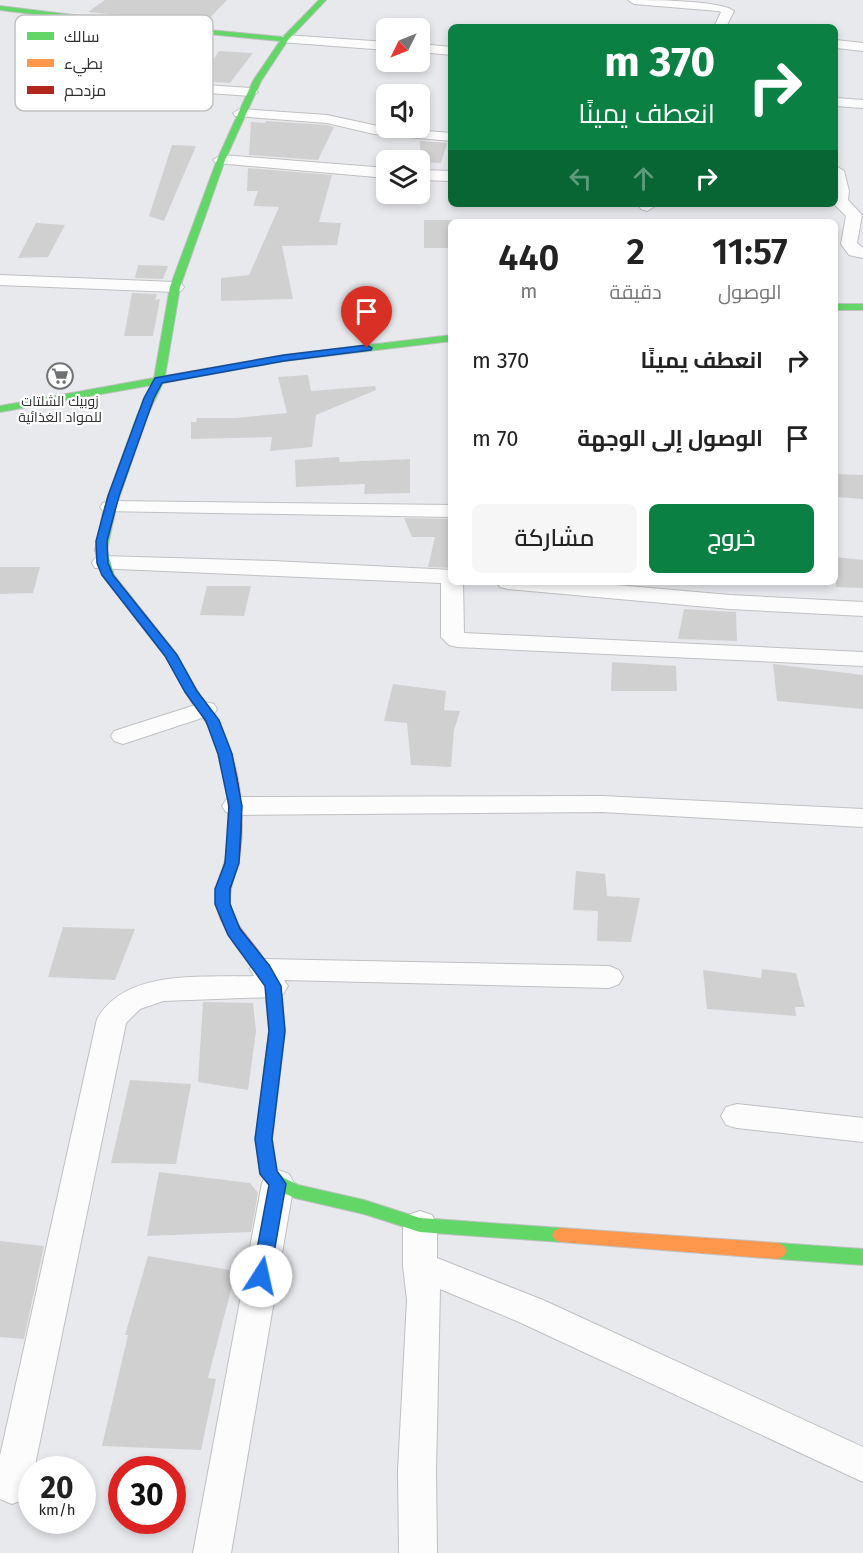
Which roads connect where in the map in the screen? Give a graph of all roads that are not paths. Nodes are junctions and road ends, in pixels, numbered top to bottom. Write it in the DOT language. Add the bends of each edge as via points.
graph roads {
  1 [pos="323,0"];
  2 [pos="634,0"];
  3 [pos="0,8"];
  4 [pos="58,15"];
  5 [pos="722,24"];
  6 [pos="213,33"];
  7 [pos="285,39"];
  8 [pos="838,44"];
  9 [pos="376,45"];
  10 [pos="863,47"];
  11 [pos="430,49"];
  12 [pos="448,51"];
  13 [pos="213,90"];
  14 [pos="251,92"];
  15 [pos="838,102"];
  16 [pos="863,104"];
  17 [pos="240,113"];
  18 [pos="448,137"];
  19 [pos="221,160"];
  20 [pos="376,172"];
  21 [pos="430,175"];
  22 [pos="448,176"];
  23 [pos="838,179"];
  24 [pos="863,253"];
  25 [pos="0,280"];
  26 [pos="175,287"];
  27 [pos="838,307"];
  28 [pos="863,307"];
  29 [pos="448,338"];
  30 [pos="159,380"];
  31 [pos="0,409"];
  32 [pos="110,507"];
  33 [pos="448,512"];
  34 [pos="102,563"];
  35 [pos="448,577"];
  36 [pos="452,585"];
  37 [pos="540,585"];
  38 [pos="863,609"];
  39 [pos="863,659"];
  40 [pos="205,709"];
  41 [pos="123,736"];
  42 [pos="236,806"];
  43 [pos="863,818"];
  44 [pos="609,977"];
  45 [pos="268,978"];
  46 [pos="736,1116"];
  47 [pos="863,1130"];
  48 [pos="278,1184"];
  49 [pos="420,1225"];
  50 [pos="863,1257"];
  51 [pos="420,1266"];
  52 [pos="863,1465"];
  53 [pos="12,1486"];
  54 [pos="212,1553"];
  55 [pos="418,1553"];
  1 -- 7 [label="street"];
  2 -- 5 [label="street" via="721,8 728,11"];
  3 -- 4 [label="street"];
  6 -- 7 [label="street"];
  7 -- 9 [label="street"];
  7 -- 14 [label="street"];
  8 -- 10 [label="street"];
  11 -- 12 [label="street"];
  13 -- 14 [label="street"];
  14 -- 17 [label="street"];
  15 -- 16 [label="street"];
  17 -- 18 [label="street" via="327,119 374,130"];
  17 -- 19 [label="street"];
  19 -- 20 [label="street"];
  19 -- 26 [label="street"];
  21 -- 22 [label="street"];
  23 -- 24 [label="street" via="840,201 854,215 849,244"];
  25 -- 26 [label="street"];
  26 -- 30 [label="street"];
  27 -- 28 [label="street"];
  29 -- 30 [label="street" via="284,358"];
  30 -- 31 [label="street"];
  30 -- 32 [label="street"];
  32 -- 33 [label="street"];
  32 -- 34 [label="street" via="102,541"];
  34 -- 35 [label="street"];
  34 -- 40 [label="street" via="171,655"];
  36 -- 39 [label="street" via="453,638 457,640"];
  37 -- 38 [label="street"];
  40 -- 41 [label="street"];
  40 -- 42 [label="street" via="220,737"];
  42 -- 43 [label="street" via="603,804"];
  42 -- 45 [label="street" via="232,863 222,904 233,931"];
  44 -- 45 [label="street"];
  45 -- 48 [label="street" via="277,1031 264,1139 269,1174"];
  45 -- 53 [label="street" via="162,990 130,1001 112,1019"];
  46 -- 47 [label="street"];
  48 -- 49 [label="street"];
  48 -- 54 [label="street"];
  49 -- 50 [label="street"];
  49 -- 51 [label="street"];
  51 -- 52 [label="street" via="542,1316"];
  51 -- 55 [label="street" via="424,1300"];
}
